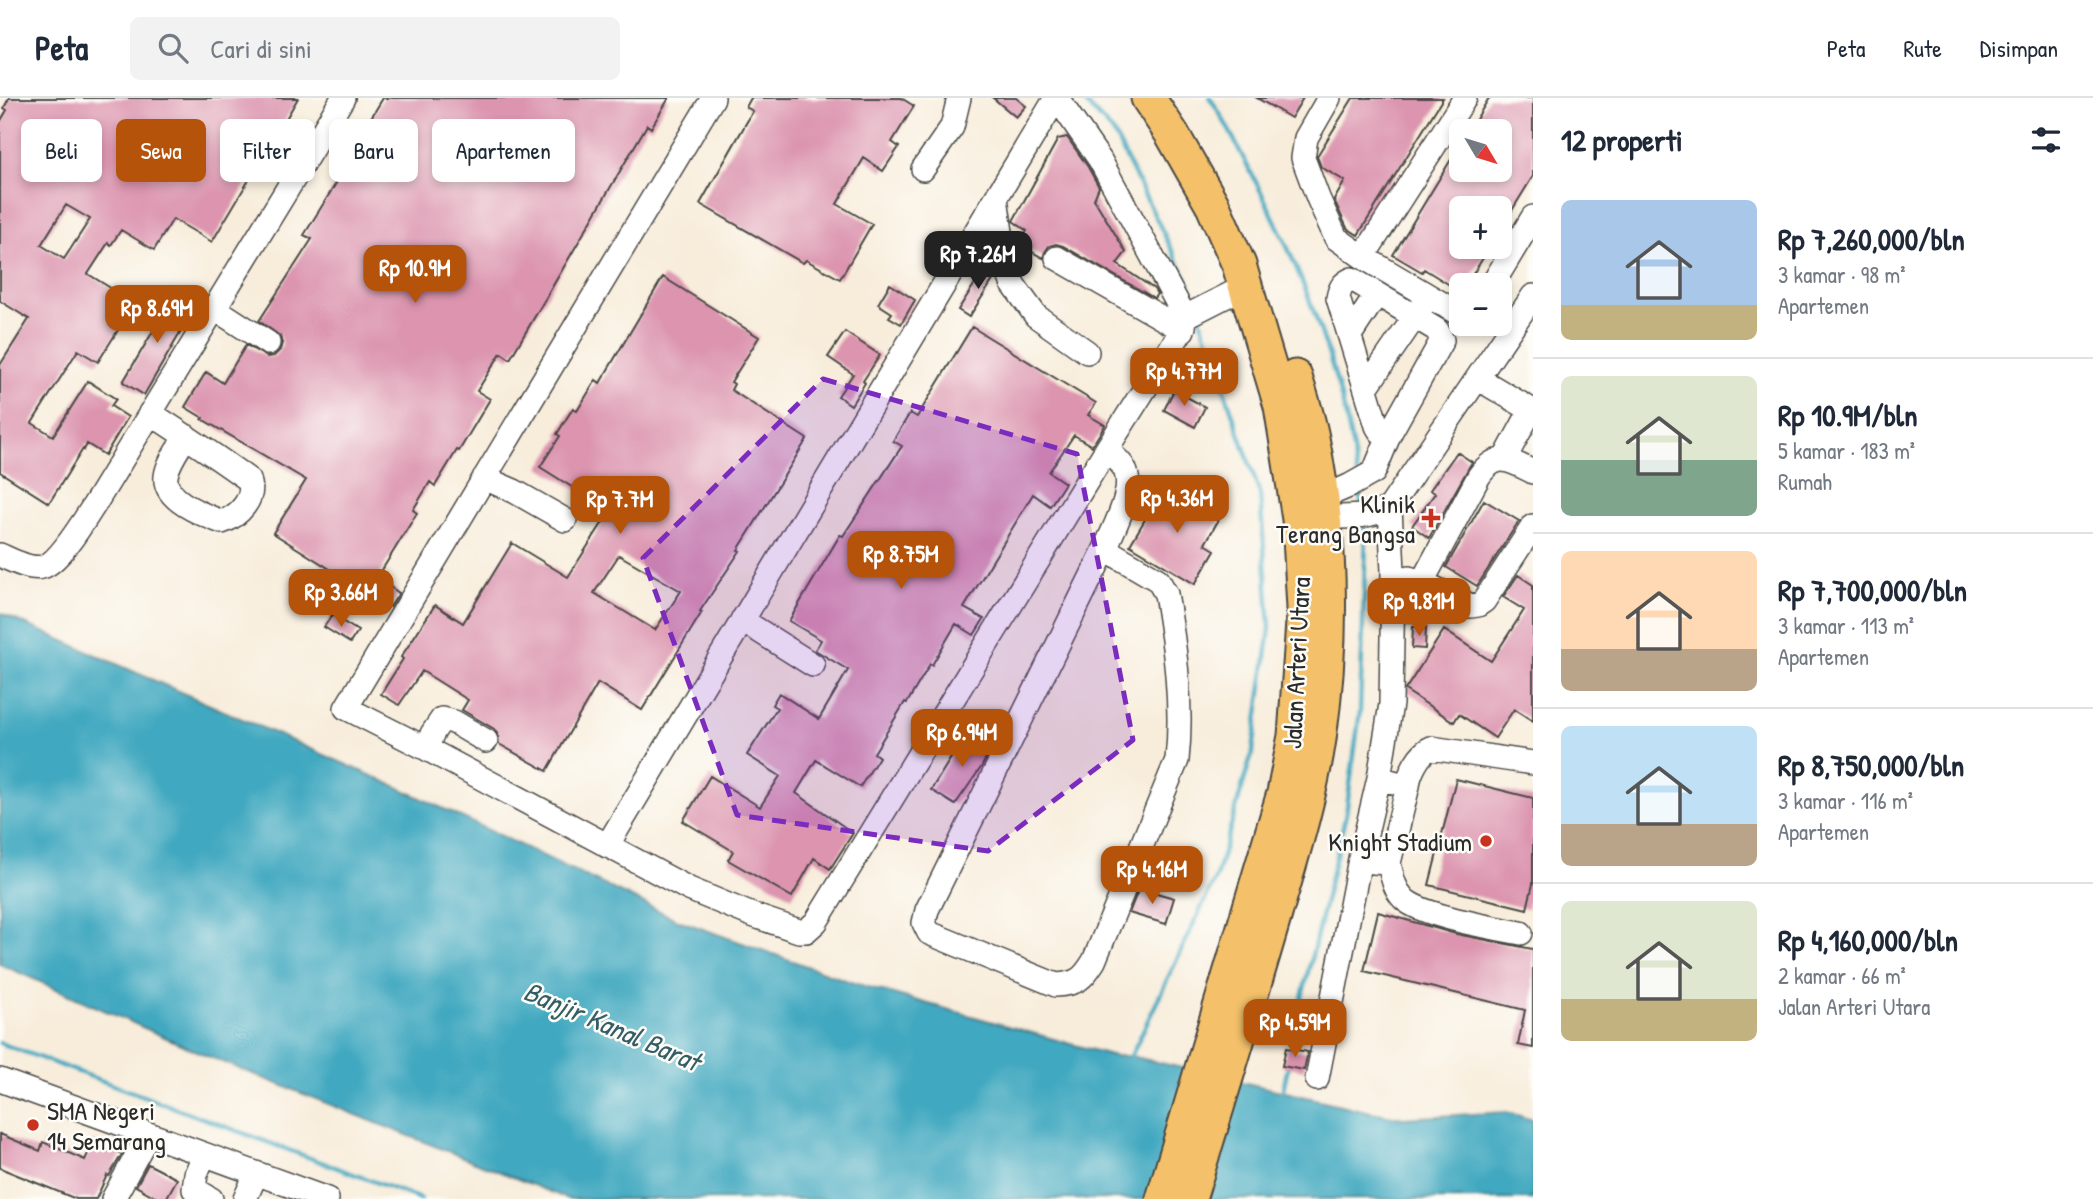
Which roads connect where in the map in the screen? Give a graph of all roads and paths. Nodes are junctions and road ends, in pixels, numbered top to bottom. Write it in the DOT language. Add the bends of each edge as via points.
graph roads {
  1 [pos="343,98"];
  2 [pos="713,98"];
  3 [pos="959,98"];
  4 [pos="1057,98"];
  5 [pos="1148,98"];
  6 [pos="1173,98"];
  7 [pos="1329,98"];
  8 [pos="1465,98"];
  9 [pos="923,169"];
  10 [pos="996,198"];
  11 [pos="1533,218"];
  12 [pos="1363,257"];
  13 [pos="1057,258"];
  14 [pos="1499,273"];
  15 [pos="1234,292"];
  16 [pos="1377,294"];
  17 [pos="1430,297"];
  18 [pos="1530,307"];
  19 [pos="1449,308"];
  20 [pos="214,309"];
  21 [pos="1415,316"];
  22 [pos="1187,320"];
  23 [pos="1350,335"];
  24 [pos="268,343"];
  25 [pos="1087,352"];
  26 [pos="1479,379"];
  27 [pos="1366,388"];
  28 [pos="1532,411"];
  29 [pos="150,413"];
  30 [pos="1390,433"];
  31 [pos="186,436"];
  32 [pos="1105,450"];
  33 [pos="1504,460"];
  34 [pos="1533,472"];
  35 [pos="484,478"];
  36 [pos="1334,504"];
  37 [pos="1381,510"];
  38 [pos="565,520"];
  39 [pos="1533,526"];
  40 [pos="1105,549"];
  41 [pos="0,555"];
  42 [pos="1393,572"];
  43 [pos="1422,582"];
  44 [pos="1393,608"];
  45 [pos="742,620"];
  46 [pos="813,665"];
  47 [pos="486,741"];
  48 [pos="427,749"];
  49 [pos="1533,763"];
  50 [pos="1379,778"];
  51 [pos="1408,786"];
  52 [pos="607,846"];
  53 [pos="1360,859"];
  54 [pos="1389,863"];
  55 [pos="1521,933"];
  56 [pos="1238,993"];
  57 [pos="1317,1079"];
  58 [pos="0,1080"];
  59 [pos="148,1135"];
  60 [pos="204,1155"];
  61 [pos="256,1174"];
  62 [pos="195,1196"];
  63 [pos="113,1199"];
  64 [pos="245,1199"];
  65 [pos="327,1199"];
  66 [pos="1163,1199"];
  67 [pos="1189,1199"];
  1 -- 20 [label="street"];
  2 -- 35 [label="street"];
  3 -- 9 [label="street" via="951,127"];
  4 -- 10 [label="street"];
  4 -- 22 [label="street" via="1100,160"];
  5 -- 15 [label="highway, Jalan Arteri Utara" via="1213,206"];
  6 -- 36 [label="highway, Jalan Arteri Utara" via="1223,183 1260,265"];
  7 -- 12 [label="street" via="1306,138 1303,158 1336,238"];
  8 -- 12 [label="street"];
  10 -- 25 [label="street" via="1012,283 1036,316"];
  10 -- 45 [label="street"];
  11 -- 14 [label="street"];
  12 -- 17 [label="street"];
  13 -- 22 [label="street"];
  15 -- 22 [label="street"];
  15 -- 56 [label="highway, Jalan Arteri Utara" via="1281,405 1299,519 1304,608 1295,736"];
  16 -- 21 [label="street"];
  16 -- 23 [label="street"];
  16 -- 23 [label="street" via="1353,279 1344,282 1338,298"];
  17 -- 19 [label="street"];
  17 -- 21 [label="street"];
  18 -- 26 [label="street"];
  20 -- 24 [label="street"];
  20 -- 29 [label="street"];
  21 -- 27 [label="street"];
  21 -- 30 [label="street" via="1437,330 1442,340"];
  22 -- 32 [label="street"];
  23 -- 27 [label="street"];
  26 -- 28 [label="street"];
  26 -- 37 [label="street"];
  27 -- 30 [label="street" via="1377,426"];
  28 -- 33 [label="street"];
  29 -- 31 [label="street"];
  29 -- 41 [label="street" via="98,499 53,561 42,568"];
  30 -- 36 [label="street" via="1374,472"];
  32 -- 40 [label="street" via="1126,470 1128,485"];
  32 -- 52 [label="street" via="812,927 799,931 752,915 689,889"];
  33 -- 34 [label="street"];
  33 -- 43 [label="street" via="1488,464 1479,476"];
  35 -- 38 [label="street"];
  35 -- 48 [label="street" via="346,708"];
  36 -- 37 [label="street"];
  36 -- 56 [label="highway, Jalan Arteri Utara" via="1326,670 1308,800"];
  37 -- 42 [label="street"];
  39 -- 43 [label="street" via="1478,605 1471,606"];
  40 -- 40 [label="street" via="924,923 929,933 1056,985 1072,984 1094,961 1177,760 1180,738 1166,594 1158,580"];
  42 -- 43 [label="street"];
  42 -- 44 [label="street"];
  43 -- 44 [label="street" via="1414,608"];
  44 -- 50 [label="street" via="1391,704"];
  45 -- 46 [label="street"];
  45 -- 52 [label="street"];
  47 -- 48 [label="street" via="442,719"];
  48 -- 52 [label="street"];
  49 -- 51 [label="street" via="1431,748 1411,774"];
  50 -- 51 [label="street"];
  50 -- 53 [label="street"];
  51 -- 54 [label="street"];
  53 -- 54 [label="street"];
  53 -- 57 [label="street"];
  54 -- 55 [label="street" via="1394,885 1421,910"];
  56 -- 66 [label="highway, Jalan Arteri Utara"];
  56 -- 67 [label="highway, Jalan Arteri Utara"];
  58 -- 59 [label="street"];
  59 -- 60 [label="street"];
  59 -- 63 [label="street"];
  60 -- 61 [label="street"];
  60 -- 62 [label="street" via="195,1174"];
  61 -- 64 [label="street"];
  61 -- 65 [label="street"];
}
